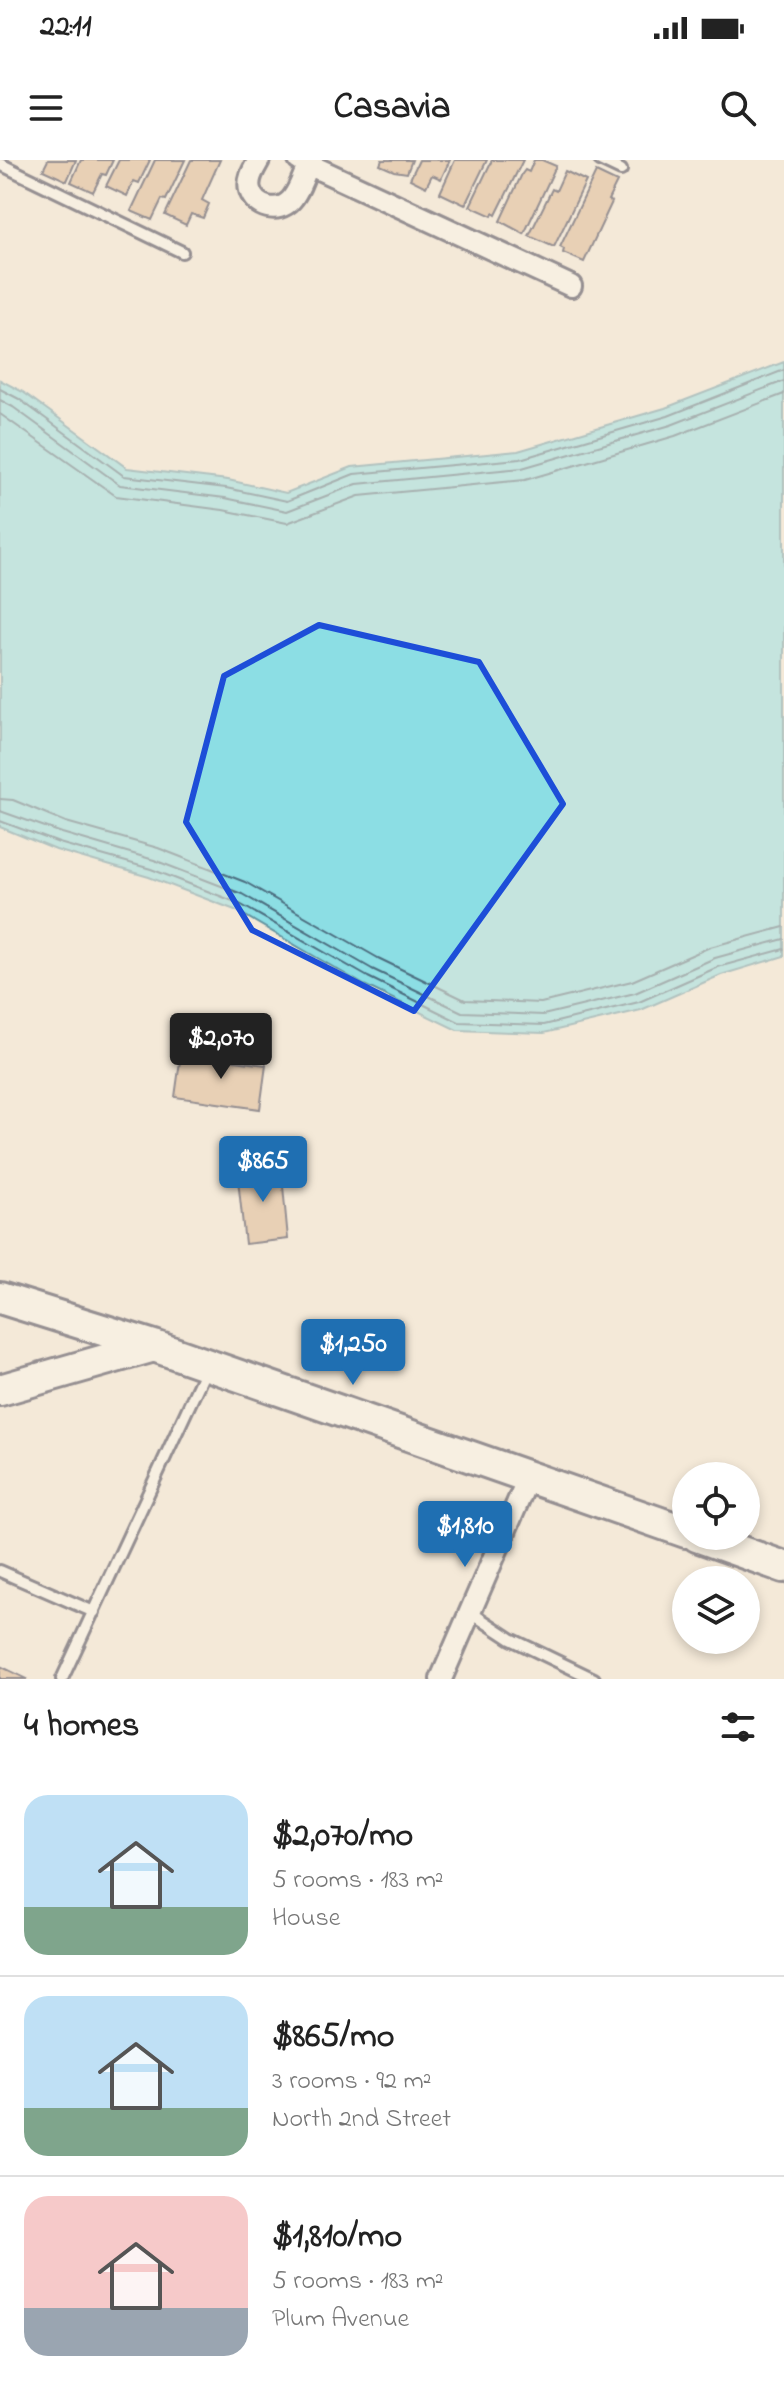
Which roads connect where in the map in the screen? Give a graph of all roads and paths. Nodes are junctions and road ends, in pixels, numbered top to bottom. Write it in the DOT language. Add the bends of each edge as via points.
graph roads {
  1 [pos="259,160"];
  2 [pos="600,160"];
  3 [pos="0,162"];
  4 [pos="306,162"];
  5 [pos="621,170"];
  6 [pos="182,252"];
  7 [pos="571,286"];
  8 [pos="0,1298"];
  9 [pos="154,1346"];
  10 [pos="208,1365"];
  11 [pos="0,1390"];
  12 [pos="529,1476"];
  13 [pos="672,1527"];
  14 [pos="736,1550"];
  15 [pos="784,1567"];
  16 [pos="0,1571"];
  17 [pos="94,1612"];
  18 [pos="470,1612"];
  19 [pos="62,1679"];
  20 [pos="441,1679"];
  21 [pos="594,1679"];
  1 -- 4 [label="street" via="250,189 254,199 273,208 292,199"];
  2 -- 5 [label="lane"];
  3 -- 6 [label="lane"];
  4 -- 7 [label="street"];
  8 -- 9 [label="main road"];
  9 -- 10 [label="main road"];
  9 -- 11 [label="main road"];
  10 -- 12 [label="main road"];
  10 -- 17 [label="lane"];
  12 -- 13 [label="main road"];
  12 -- 18 [label="street"];
  14 -- 15 [label="main road"];
  16 -- 17 [label="lane"];
  17 -- 19 [label="lane"];
  18 -- 20 [label="street"];
  18 -- 21 [label="lane" via="511,1639"];
}
